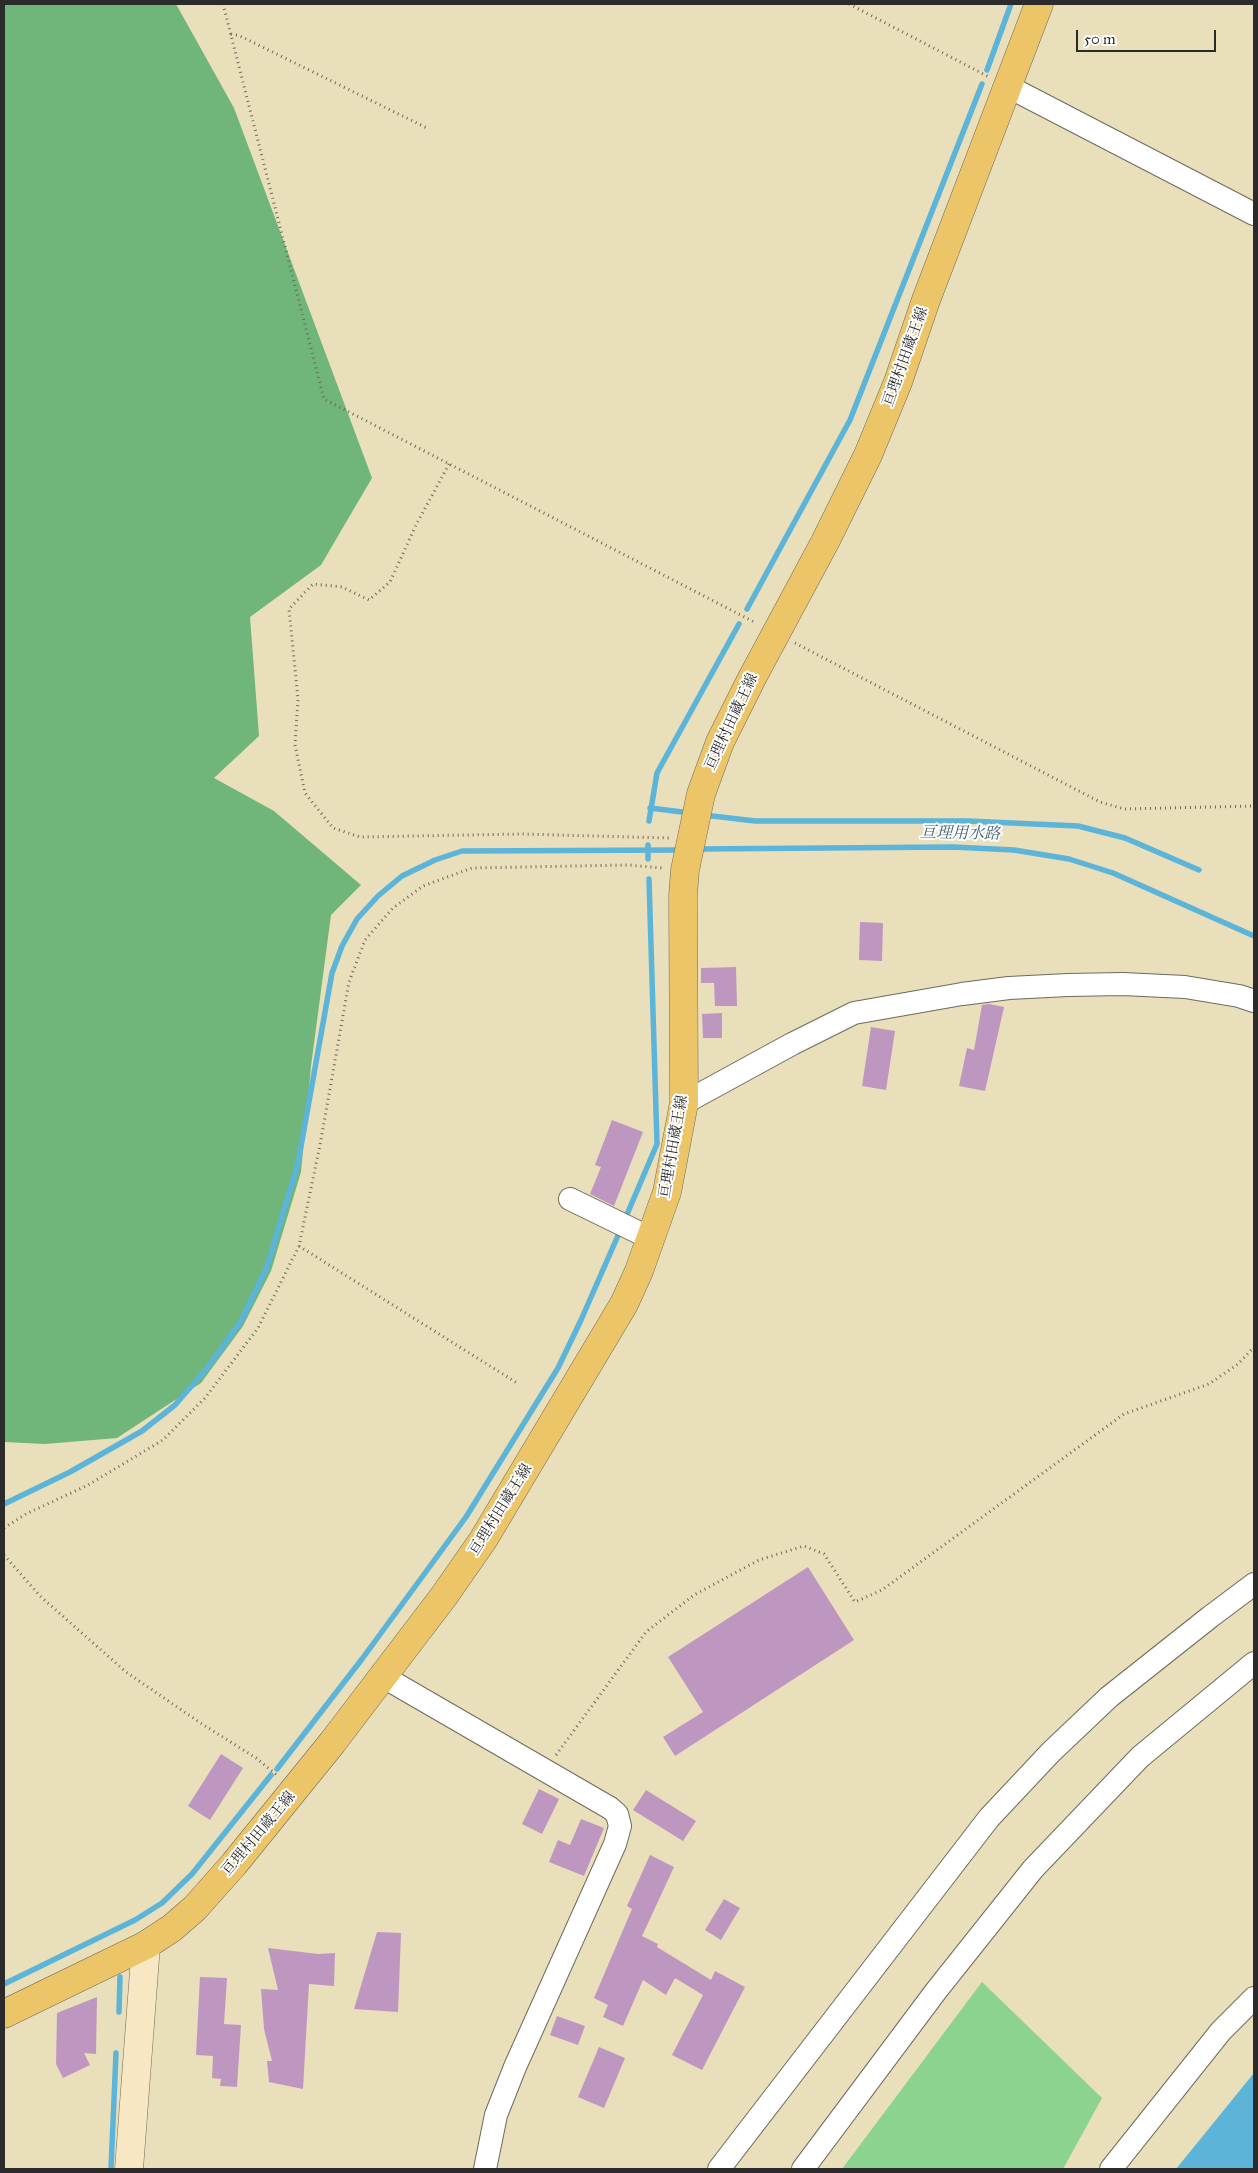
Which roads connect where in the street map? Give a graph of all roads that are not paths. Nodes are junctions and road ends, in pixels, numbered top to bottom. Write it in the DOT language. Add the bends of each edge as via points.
graph roads {
  1 [pos="1039,4"];
  2 [pos="1007,86"];
  3 [pos="1254,214"];
  4 [pos="1254,1001"];
  5 [pos="684,1103"];
  6 [pos="570,1199"];
  7 [pos="652,1239"];
  8 [pos="1254,1584"];
  9 [pos="1254,1663"];
  10 [pos="382,1676"];
  11 [pos="146,1945"];
  12 [pos="1254,1998"];
  13 [pos="4,2014"];
  14 [pos="129,2169"];
  15 [pos="485,2169"];
  16 [pos="719,2169"];
  17 [pos="803,2169"];
  18 [pos="1111,2169"];
  1 -- 2 [label="main road, 亘理村田蔵王線"];
  2 -- 3 [label="street"];
  2 -- 5 [label="main road, 亘理村田蔵王線" via="898,382 868,454 720,742 701,794 685,870 683,904"];
  4 -- 5 [label="street" via="1185,987 1068,985 962,994 854,1013"];
  5 -- 7 [label="main road, 亘理村田蔵王線" via="667,1192"];
  6 -- 7 [label="street"];
  7 -- 10 [label="main road, 亘理村田蔵王線" via="624,1304 484,1540"];
  8 -- 16 [label="street" via="1109,1698 1051,1752 989,1818"];
  9 -- 17 [label="street" via="1140,1757 1033,1869 936,1990"];
  10 -- 11 [label="main road, 亘理村田蔵王線" via="295,1790 195,1908"];
  10 -- 15 [label="street" via="617,1814 620,1826 616,1844 514,2067 496,2115"];
  11 -- 13 [label="main road, 亘理村田蔵王線"];
  11 -- 14 [label="street"];
  12 -- 18 [label="street" via="1221,2031"];
}
